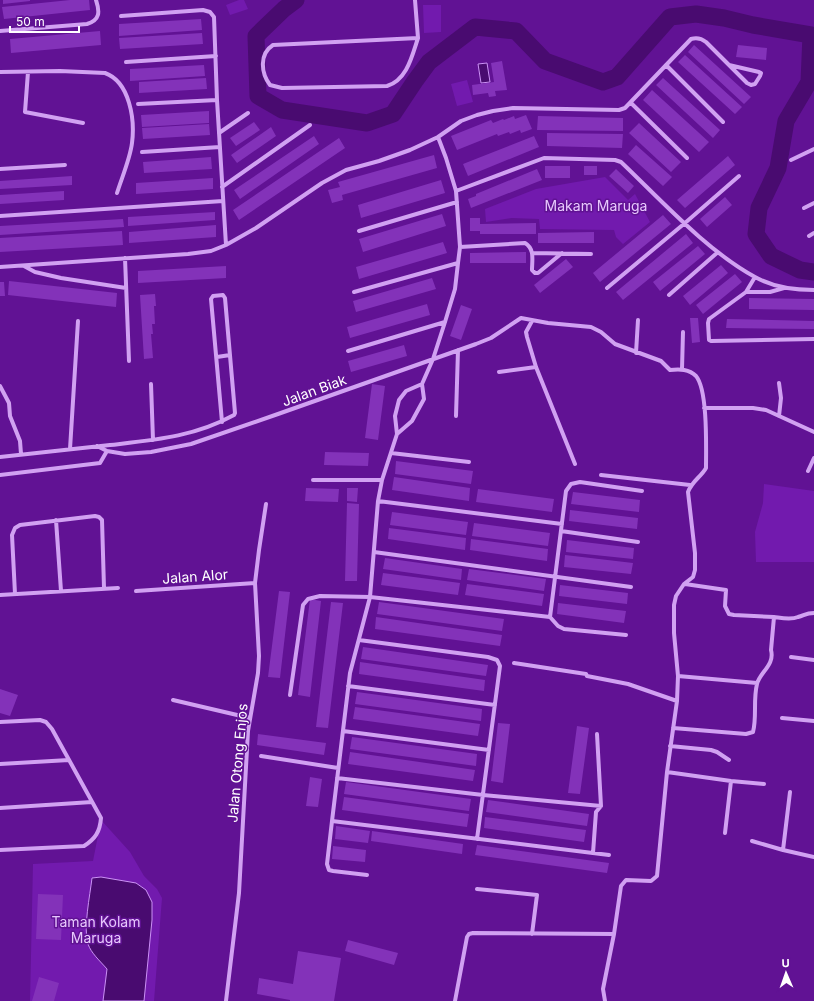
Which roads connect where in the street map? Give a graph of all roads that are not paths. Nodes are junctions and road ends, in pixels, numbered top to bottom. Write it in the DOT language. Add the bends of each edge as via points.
graph roads {
  1 [pos="96,0"];
  2 [pos="415,0"];
  3 [pos="120,16"];
  4 [pos="0,32"];
  5 [pos="418,38"];
  6 [pos="216,56"];
  7 [pos="126,62"];
  8 [pos="666,65"];
  9 [pos="729,65"];
  10 [pos="0,72"];
  11 [pos="28,72"];
  12 [pos="217,100"];
  13 [pos="631,103"];
  14 [pos="138,104"];
  15 [pos="248,113"];
  16 [pos="723,122"];
  17 [pos="83,123"];
  18 [pos="310,125"];
  19 [pos="219,133"];
  20 [pos="438,137"];
  21 [pos="220,147"];
  22 [pos="814,149"];
  23 [pos="142,152"];
  24 [pos="687,158"];
  25 [pos="791,160"];
  26 [pos="65,165"];
  27 [pos="0,169"];
  28 [pos="739,176"];
  29 [pos="222,187"];
  30 [pos="456,191"];
  31 [pos="117,193"];
  32 [pos="223,201"];
  33 [pos="457,202"];
  34 [pos="814,203"];
  35 [pos="804,208"];
  36 [pos="0,216"];
  37 [pos="686,223"];
  38 [pos="359,231"];
  39 [pos="814,234"];
  40 [pos="809,236"];
  41 [pos="226,245"];
  42 [pos="460,247"];
  43 [pos="532,252"];
  44 [pos="718,252"];
  45 [pos="562,253"];
  46 [pos="591,254"];
  47 [pos="125,258"];
  48 [pos="458,263"];
  49 [pos="24,266"];
  50 [pos="0,267"];
  51 [pos="755,278"];
  52 [pos="126,288"];
  53 [pos="607,288"];
  54 [pos="785,288"];
  55 [pos="814,290"];
  56 [pos="354,292"];
  57 [pos="746,292"];
  58 [pos="669,295"];
  59 [pos="638,320"];
  60 [pos="532,321"];
  61 [pos="78,322"];
  62 [pos="444,322"];
  63 [pos="682,332"];
  64 [pos="814,339"];
  65 [pos="458,350"];
  66 [pos="348,351"];
  67 [pos="636,353"];
  68 [pos="230,355"];
  69 [pos="216,357"];
  70 [pos="433,359"];
  71 [pos="129,362"];
  72 [pos="536,367"];
  73 [pos="682,369"];
  74 [pos="499,372"];
  75 [pos="779,383"];
  76 [pos="151,384"];
  77 [pos="422,384"];
  78 [pos="0,386"];
  79 [pos="704,408"];
  80 [pos="456,416"];
  81 [pos="779,416"];
  82 [pos="222,422"];
  83 [pos="814,432"];
  84 [pos="397,434"];
  85 [pos="153,440"];
  86 [pos="97,446"];
  87 [pos="70,449"];
  88 [pos="107,452"];
  89 [pos="391,453"];
  90 [pos="22,454"];
  91 [pos="0,457"];
  92 [pos="814,458"];
  93 [pos="469,462"];
  94 [pos="575,464"];
  95 [pos="808,471"];
  96 [pos="0,475"];
  97 [pos="601,475"];
  98 [pos="313,480"];
  99 [pos="382,480"];
  100 [pos="690,485"];
  101 [pos="642,491"];
  102 [pos="378,501"];
  103 [pos="266,504"];
  104 [pos="56,520"];
  105 [pos="562,524"];
  106 [pos="561,531"];
  107 [pos="638,542"];
  108 [pos="374,552"];
  109 [pos="554,576"];
  110 [pos="256,582"];
  111 [pos="684,584"];
  112 [pos="631,587"];
  113 [pos="104,588"];
  114 [pos="118,588"];
  115 [pos="61,591"];
  116 [pos="136,591"];
  117 [pos="15,594"];
  118 [pos="0,595"];
  119 [pos="370,598"];
  120 [pos="814,613"];
  121 [pos="550,617"];
  122 [pos="774,618"];
  123 [pos="626,635"];
  124 [pos="359,640"];
  125 [pos="791,657"];
  126 [pos="814,660"];
  127 [pos="514,664"];
  128 [pos="678,676"];
  129 [pos="757,683"];
  130 [pos="348,686"];
  131 [pos="290,694"];
  132 [pos="173,700"];
  133 [pos="677,701"];
  134 [pos="495,706"];
  135 [pos="250,718"];
  136 [pos="782,718"];
  137 [pos="814,720"];
  138 [pos="0,722"];
  139 [pos="673,728"];
  140 [pos="343,731"];
  141 [pos="597,734"];
  142 [pos="670,746"];
  143 [pos="489,750"];
  144 [pos="261,756"];
  145 [pos="69,760"];
  146 [pos="729,760"];
  147 [pos="0,764"];
  148 [pos="338,768"];
  149 [pos="667,772"];
  150 [pos="337,778"];
  151 [pos="731,781"];
  152 [pos="764,784"];
  153 [pos="790,792"];
  154 [pos="483,795"];
  155 [pos="92,802"];
  156 [pos="601,806"];
  157 [pos="0,808"];
  158 [pos="332,821"];
  159 [pos="725,833"];
  160 [pos="477,839"];
  161 [pos="752,841"];
  162 [pos="0,850"];
  163 [pos="783,850"];
  164 [pos="593,853"];
  165 [pos="609,855"];
  166 [pos="814,857"];
  167 [pos="367,875"];
  168 [pos="478,889"];
  169 [pos="532,934"];
  170 [pos="614,934"];
  171 [pos="226,1001"];
  172 [pos="455,1001"];
  173 [pos="605,1001"];
  174 [pos="612,1001"];
  1 -- 4 [label="street" via="98,12 93,22"];
  2 -- 5 [label="street"];
  3 -- 6 [label="street" via="203,10 210,12 214,17"];
  5 -- 5 [label="street" via="407,68 399,80 386,86 282,88 270,85 264,74 263,56 273,45"];
  6 -- 7 [label="street"];
  6 -- 12 [label="street"];
  8 -- 9 [label="street" via="691,38 706,42"];
  8 -- 13 [label="street"];
  8 -- 16 [label="street"];
  9 -- 9 [label="street" via="751,85 755,84 761,74"];
  10 -- 11 [label="street"];
  11 -- 17 [label="street" via="25,112"];
  11 -- 31 [label="street" via="105,73 118,81 126,94 133,120 132,143"];
  12 -- 14 [label="street"];
  12 -- 19 [label="street"];
  13 -- 20 [label="street" via="619,110 512,108 493,111 461,121"];
  13 -- 24 [label="street"];
  15 -- 19 [label="street"];
  18 -- 29 [label="street"];
  19 -- 21 [label="street"];
  20 -- 30 [label="street"];
  20 -- 41 [label="street" via="380,161 346,170"];
  21 -- 23 [label="street"];
  21 -- 29 [label="street"];
  22 -- 25 [label="street"];
  26 -- 27 [label="street"];
  28 -- 37 [label="street"];
  29 -- 32 [label="street"];
  30 -- 33 [label="street"];
  30 -- 37 [label="street" via="544,158 609,159 621,162"];
  32 -- 36 [label="street"];
  32 -- 41 [label="street"];
  33 -- 38 [label="street"];
  33 -- 42 [label="street"];
  34 -- 35 [label="street"];
  37 -- 44 [label="street"];
  37 -- 53 [label="street"];
  39 -- 40 [label="street"];
  41 -- 47 [label="street" via="211,251 188,254"];
  42 -- 43 [label="street" via="525,243"];
  42 -- 48 [label="street"];
  43 -- 45 [label="street"];
  43 -- 45 [label="street" via="532,270 535,273"];
  44 -- 51 [label="street"];
  44 -- 58 [label="street"];
  45 -- 46 [label="street"];
  47 -- 49 [label="street"];
  47 -- 52 [label="street"];
  48 -- 56 [label="street"];
  48 -- 62 [label="street" via="454,289"];
  49 -- 50 [label="street"];
  49 -- 52 [label="street" via="35,272 61,278"];
  51 -- 54 [label="street"];
  51 -- 57 [label="street"];
  52 -- 71 [label="street"];
  54 -- 55 [label="street"];
  54 -- 57 [label="street" via="770,292"];
  57 -- 64 [label="street" via="709,319 708,337 711,342"];
  59 -- 67 [label="street"];
  60 -- 65 [label="street, Jalan Biak" via="521,318 491,338"];
  60 -- 67 [label="street" via="591,327 615,344"];
  60 -- 72 [label="street" via="526,337"];
  61 -- 87 [label="street"];
  62 -- 66 [label="street"];
  62 -- 70 [label="street"];
  63 -- 73 [label="street"];
  65 -- 70 [label="street, Jalan Biak"];
  65 -- 80 [label="street"];
  67 -- 73 [label="street" via="661,361 670,370"];
  68 -- 69 [label="street"];
  68 -- 69 [label="street" via="225,296 213,296 211,299"];
  68 -- 82 [label="street" via="235,414"];
  69 -- 82 [label="street"];
  70 -- 77 [label="street"];
  70 -- 88 [label="street, Jalan Biak" via="191,444 138,453"];
  72 -- 74 [label="street"];
  72 -- 94 [label="street"];
  73 -- 79 [label="street" via="694,374 700,382"];
  75 -- 81 [label="street"];
  76 -- 85 [label="street"];
  77 -- 84 [label="street" via="424,399 412,421"];
  77 -- 84 [label="street" via="406,391 399,400 394,416"];
  78 -- 90 [label="street" via="9,403 10,416 20,441"];
  79 -- 81 [label="street" via="753,408"];
  79 -- 100 [label="street" via="706,468"];
  81 -- 83 [label="street"];
  82 -- 85 [label="street" via="184,435"];
  84 -- 89 [label="street"];
  85 -- 86 [label="street"];
  86 -- 87 [label="street"];
  86 -- 88 [label="street, Jalan Biak"];
  87 -- 90 [label="street"];
  88 -- 96 [label="street" via="100,463"];
  89 -- 93 [label="street"];
  89 -- 99 [label="street"];
  90 -- 91 [label="street"];
  92 -- 95 [label="street"];
  97 -- 100 [label="street"];
  98 -- 99 [label="street"];
  99 -- 102 [label="street"];
  100 -- 111 [label="street" via="688,492 695,553 694,570 693,577"];
  101 -- 105 [label="street" via="580,482 572,484 566,491"];
  102 -- 105 [label="street"];
  102 -- 108 [label="street"];
  103 -- 110 [label="street, Jalan Otong Enjos"];
  104 -- 113 [label="street" via="95,516 102,520"];
  104 -- 115 [label="street"];
  104 -- 117 [label="street" via="15,528 12,535"];
  105 -- 106 [label="street"];
  106 -- 107 [label="street"];
  106 -- 109 [label="street"];
  108 -- 109 [label="street"];
  108 -- 119 [label="street"];
  109 -- 112 [label="street"];
  109 -- 121 [label="street"];
  110 -- 116 [label="street, Jalan Alor"];
  110 -- 135 [label="street, Jalan Otong Enjos" via="259,656"];
  111 -- 122 [label="street" via="726,590 725,606 729,614"];
  111 -- 128 [label="street" via="676,596 674,605"];
  113 -- 114 [label="street"];
  113 -- 115 [label="street"];
  115 -- 117 [label="street"];
  117 -- 118 [label="street"];
  119 -- 121 [label="street"];
  119 -- 124 [label="street"];
  119 -- 131 [label="street" via="320,596 308,599 302,605"];
  120 -- 122 [label="street" via="790,619"];
  121 -- 123 [label="street" via="564,629"];
  122 -- 129 [label="street" via="770,663"];
  124 -- 130 [label="street"];
  124 -- 134 [label="street" via="497,660 500,666"];
  125 -- 126 [label="street"];
  127 -- 133 [label="street" via="586,674 628,684"];
  128 -- 129 [label="street"];
  128 -- 133 [label="street"];
  129 -- 139 [label="street" via="752,733"];
  130 -- 134 [label="street"];
  130 -- 140 [label="street"];
  132 -- 135 [label="street"];
  133 -- 139 [label="street"];
  134 -- 143 [label="street"];
  135 -- 171 [label="street, Jalan Otong Enjos" via="239,893"];
  136 -- 137 [label="street"];
  138 -- 145 [label="street" via="46,722"];
  139 -- 142 [label="street"];
  140 -- 143 [label="street"];
  140 -- 148 [label="street"];
  141 -- 156 [label="street"];
  142 -- 146 [label="street" via="711,750"];
  142 -- 149 [label="street"];
  143 -- 154 [label="street"];
  144 -- 148 [label="street"];
  145 -- 147 [label="street"];
  145 -- 155 [label="street"];
  148 -- 150 [label="street"];
  149 -- 151 [label="street"];
  149 -- 170 [label="street" via="657,876 651,881 629,880 622,883"];
  150 -- 154 [label="street"];
  150 -- 158 [label="street"];
  151 -- 152 [label="street"];
  151 -- 159 [label="street"];
  153 -- 163 [label="street"];
  154 -- 156 [label="street"];
  154 -- 160 [label="street"];
  155 -- 157 [label="street"];
  155 -- 162 [label="street" via="101,818 100,827 97,835 84,846"];
  156 -- 164 [label="street" via="596,812"];
  158 -- 160 [label="street"];
  158 -- 167 [label="street" via="327,864 329,870"];
  160 -- 164 [label="street"];
  161 -- 163 [label="street"];
  163 -- 166 [label="street"];
  164 -- 165 [label="street"];
  168 -- 169 [label="street" via="537,895"];
  169 -- 170 [label="street"];
  169 -- 172 [label="street" via="469,934"];
  170 -- 173 [label="street" via="604,989"];
  173 -- 174 [label="street"];
}
